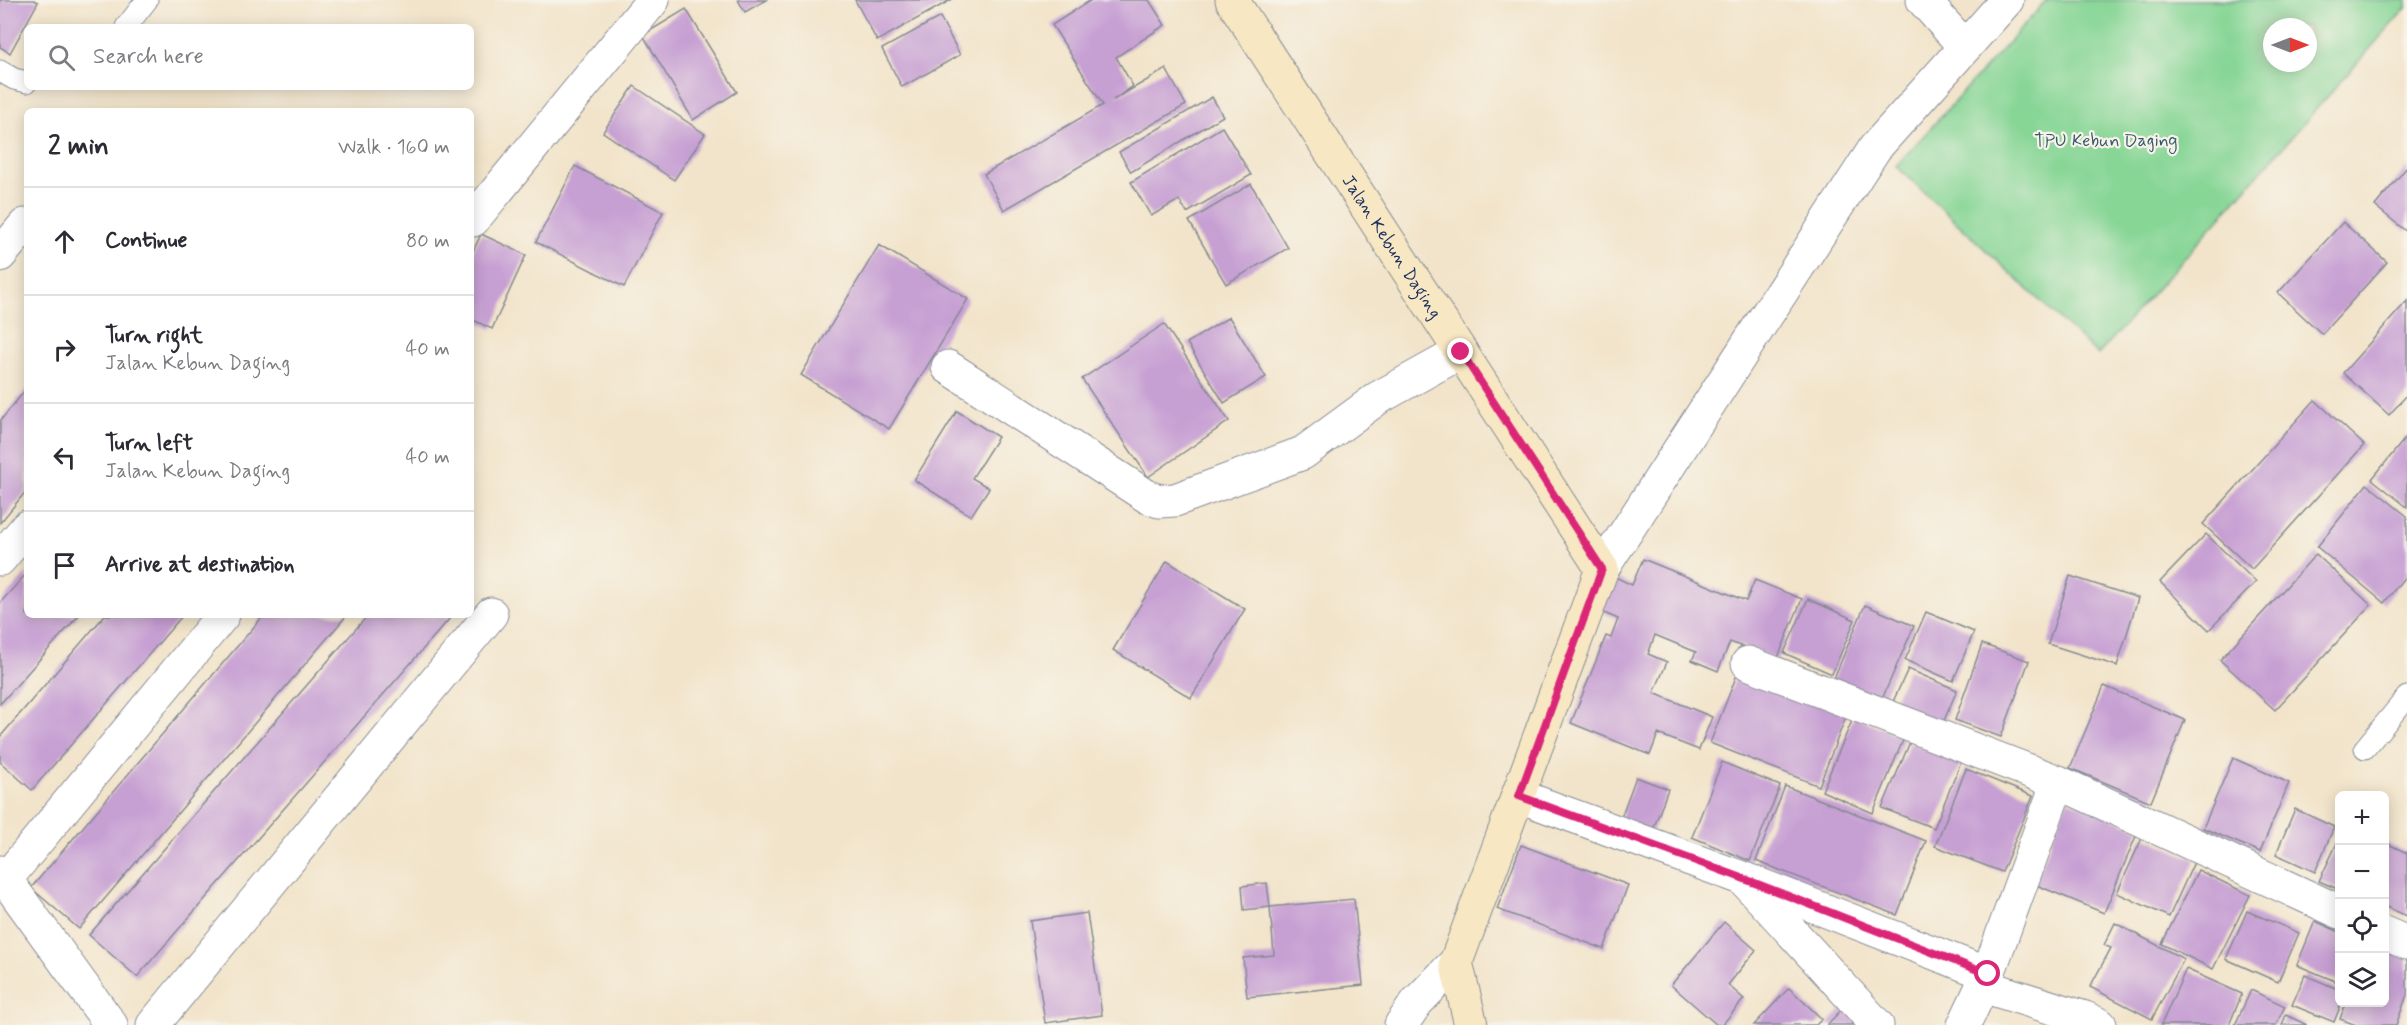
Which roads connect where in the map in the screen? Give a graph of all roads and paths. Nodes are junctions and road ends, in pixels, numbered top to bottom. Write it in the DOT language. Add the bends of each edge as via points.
graph roads {
  1 [pos="147,0"];
  2 [pos="653,0"];
  3 [pos="1232,0"];
  4 [pos="1923,0"];
  5 [pos="2007,0"];
  6 [pos="128,24"];
  7 [pos="1964,46"];
  8 [pos="0,71"];
  9 [pos="24,81"];
  10 [pos="474,219"];
  11 [pos="24,226"];
  12 [pos="0,255"];
  13 [pos="1461,352"];
  14 [pos="948,367"];
  15 [pos="24,531"];
  16 [pos="0,560"];
  17 [pos="1602,569"];
  18 [pos="491,614"];
  19 [pos="221,618"];
  20 [pos="1748,663"];
  21 [pos="2407,697"];
  22 [pos="2365,748"];
  23 [pos="2058,782"];
  24 [pos="1519,796"];
  25 [pos="3,876"];
  26 [pos="1742,878"];
  27 [pos="2335,910"];
  28 [pos="2389,935"];
  29 [pos="2407,943"];
  30 [pos="1456,962"];
  31 [pos="1986,980"];
  32 [pos="111,1025"];
  33 [pos="153,1025"];
  34 [pos="1401,1025"];
  35 [pos="1471,1025"];
  36 [pos="1877,1025"];
  37 [pos="1964,1025"];
  38 [pos="2100,1025"];
  1 -- 6 [label="lane"];
  2 -- 10 [label="street"];
  3 -- 13 [label="street, Jalan Kebun Daging"];
  4 -- 7 [label="street"];
  5 -- 7 [label="street"];
  7 -- 17 [label="street" via="1875,148"];
  8 -- 9 [label="lane"];
  11 -- 12 [label="street"];
  13 -- 14 [label="street" via="1378,398 1303,453 1175,500 1159,501"];
  13 -- 17 [label="street, Jalan Kebun Daging"];
  15 -- 16 [label="street"];
  17 -- 24 [label="street"];
  18 -- 33 [label="street"];
  19 -- 25 [label="street"];
  20 -- 23 [label="street"];
  21 -- 22 [label="lane"];
  23 -- 27 [label="street"];
  23 -- 31 [label="street"];
  24 -- 26 [label="street"];
  24 -- 30 [label="street"];
  25 -- 32 [label="street"];
  26 -- 31 [label="street"];
  26 -- 36 [label="street"];
  28 -- 29 [label="street"];
  30 -- 34 [label="street" via="1417,1002"];
  30 -- 35 [label="street"];
  31 -- 37 [label="street"];
  31 -- 38 [label="street"];
}
